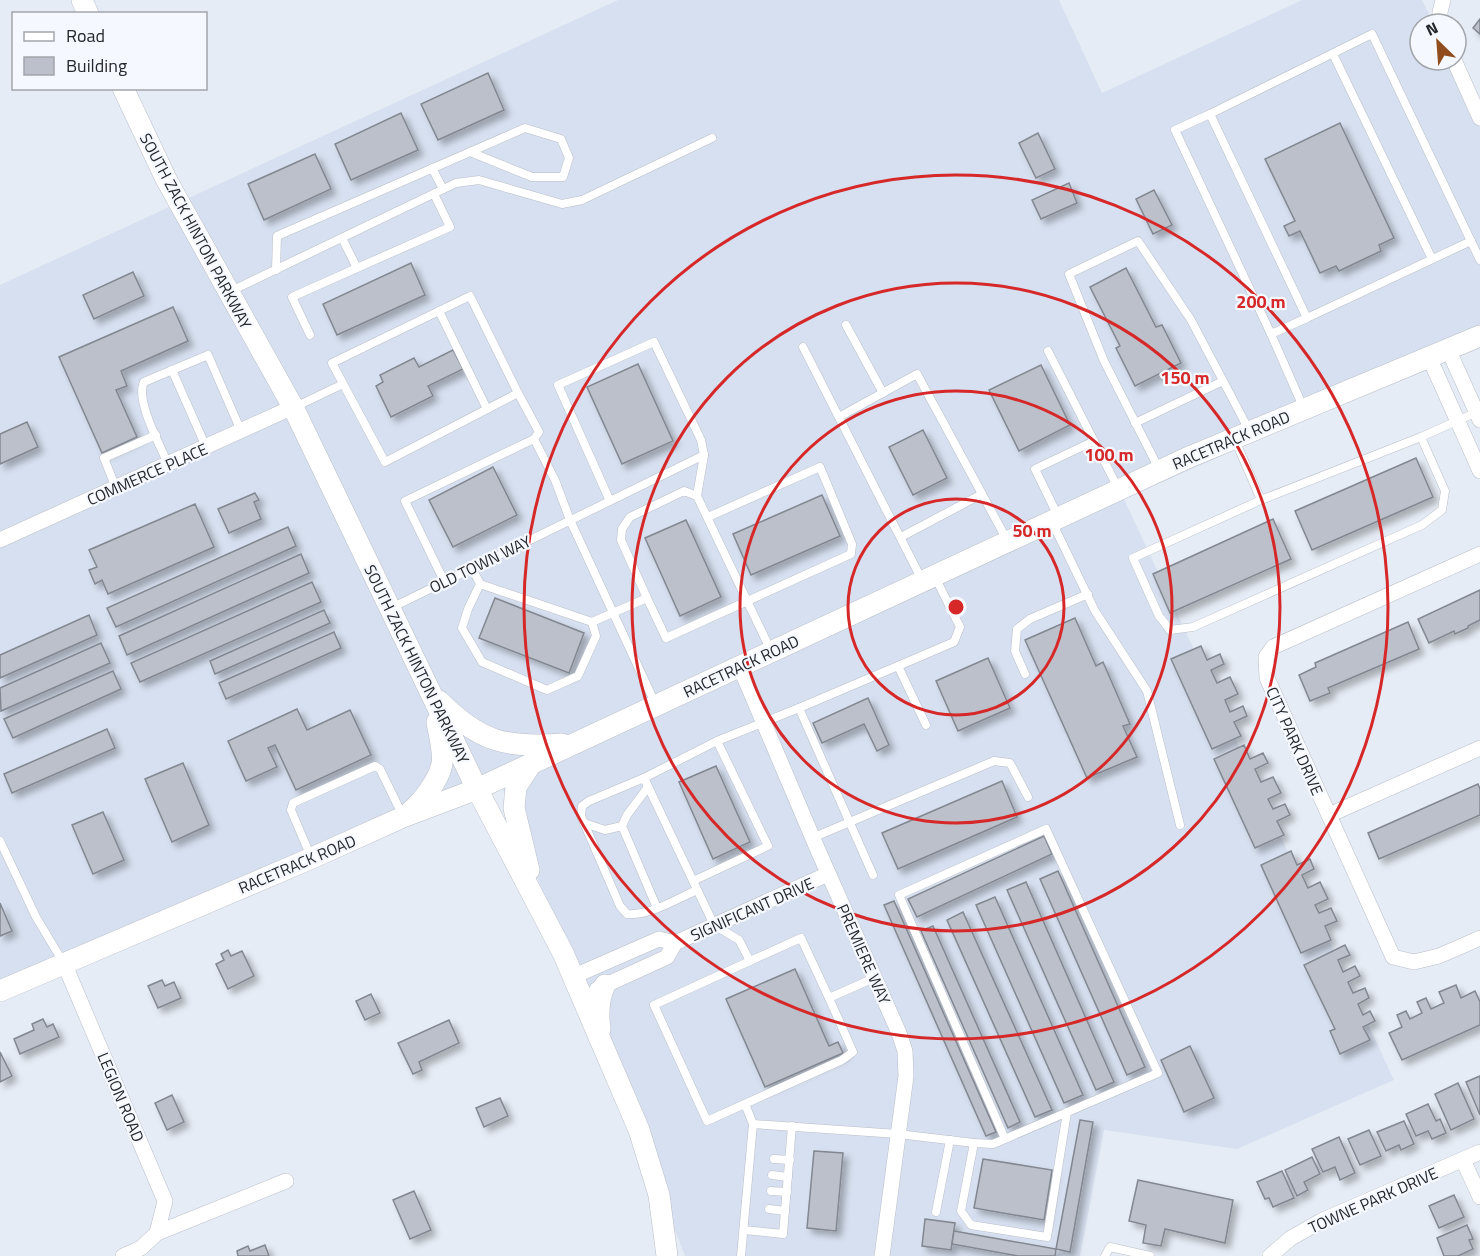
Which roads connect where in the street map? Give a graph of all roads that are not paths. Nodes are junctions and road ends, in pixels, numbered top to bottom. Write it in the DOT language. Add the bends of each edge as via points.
graph roads {
  1 [pos="1333,54"];
  2 [pos="1459,72"];
  3 [pos="124,90"];
  4 [pos="1210,114"];
  5 [pos="1480,118"];
  6 [pos="712,138"];
  7 [pos="470,152"];
  8 [pos="432,168"];
  9 [pos="443,189"];
  10 [pos="434,194"];
  11 [pos="342,238"];
  12 [pos="1471,241"];
  13 [pos="1432,259"];
  14 [pos="1480,261"];
  15 [pos="357,268"];
  16 [pos="276,270"];
  17 [pos="228,293"];
  18 [pos="439,311"];
  19 [pos="1307,318"];
  20 [pos="846,325"];
  21 [pos="1271,334"];
  22 [pos="310,335"];
  23 [pos="1480,336"];
  24 [pos="803,347"];
  25 [pos="1048,351"];
  26 [pos="1439,353"];
  27 [pos="172,370"];
  28 [pos="1223,381"];
  29 [pos="343,384"];
  30 [pos="518,393"];
  31 [pos="883,393"];
  32 [pos="293,407"];
  33 [pos="487,409"];
  34 [pos="1304,409"];
  35 [pos="1479,414"];
  36 [pos="839,417"];
  37 [pos="1457,421"];
  38 [pos="1135,423"];
  39 [pos="241,431"];
  40 [pos="156,435"];
  41 [pos="1242,435"];
  42 [pos="1421,437"];
  43 [pos="534,439"];
  44 [pos="1094,441"];
  45 [pos="206,447"];
  46 [pos="704,455"];
  47 [pos="168,464"];
  48 [pos="1159,471"];
  49 [pos="1480,471"];
  50 [pos="116,488"];
  51 [pos="1119,490"];
  52 [pos="982,494"];
  53 [pos="698,496"];
  54 [pos="1261,500"];
  55 [pos="610,501"];
  56 [pos="708,517"];
  57 [pos="1055,519"];
  58 [pos="570,520"];
  59 [pos="901,537"];
  60 [pos="0,540"];
  61 [pos="1008,542"];
  62 [pos="1480,554"];
  63 [pos="472,568"];
  64 [pos="929,578"];
  65 [pos="444,581"];
  66 [pos="480,584"];
  67 [pos="1088,594"];
  68 [pos="647,598"];
  69 [pos="747,602"];
  70 [pos="390,608"];
  71 [pos="613,614"];
  72 [pos="592,622"];
  73 [pos="771,652"];
  74 [pos="898,666"];
  75 [pos="740,667"];
  76 [pos="1025,674"];
  77 [pos="430,692"];
  78 [pos="656,706"];
  79 [pos="799,708"];
  80 [pos="763,722"];
  81 [pos="926,725"];
  82 [pos="717,741"];
  83 [pos="574,744"];
  84 [pos="1480,748"];
  85 [pos="533,762"];
  86 [pos="644,778"];
  87 [pos="648,787"];
  88 [pos="477,789"];
  89 [pos="1028,797"];
  90 [pos="1329,815"];
  91 [pos="403,817"];
  92 [pos="849,822"];
  93 [pos="584,823"];
  94 [pos="1180,825"];
  95 [pos="622,826"];
  96 [pos="812,838"];
  97 [pos="0,841"];
  98 [pos="312,858"];
  99 [pos="828,874"];
  100 [pos="873,875"];
  101 [pos="693,881"];
  102 [pos="697,890"];
  103 [pos="538,906"];
  104 [pos="657,908"];
  105 [pos="714,925"];
  106 [pos="1480,938"];
  107 [pos="675,943"];
  108 [pos="750,961"];
  109 [pos="64,963"];
  110 [pos="572,977"];
  111 [pos="874,978"];
  112 [pos="605,985"];
  113 [pos="0,991"];
  114 [pos="580,996"];
  115 [pos="829,998"];
  116 [pos="603,1045"];
  117 [pos="748,1102"];
  118 [pos="1067,1112"];
  119 [pos="753,1124"];
  120 [pos="792,1126"];
  121 [pos="898,1134"];
  122 [pos="1005,1139"];
  123 [pos="950,1140"];
  124 [pos="974,1143"];
  125 [pos="1480,1152"];
  126 [pos="774,1159"];
  127 [pos="790,1160"];
  128 [pos="1463,1160"];
  129 [pos="772,1175"];
  130 [pos="788,1177"];
  131 [pos="286,1181"];
  132 [pos="771,1191"];
  133 [pos="787,1192"];
  134 [pos="1480,1197"];
  135 [pos="769,1209"];
  136 [pos="785,1211"];
  137 [pos="936,1212"];
  138 [pos="744,1230"];
  139 [pos="157,1233"];
  140 [pos="123,1256"];
  141 [pos="667,1256"];
  142 [pos="741,1256"];
  143 [pos="882,1256"];
  144 [pos="1105,1256"];
  145 [pos="1150,1256"];
  146 [pos="1270,1256"];
  1 -- 4 [label="lane"];
  1 -- 12 [label="lane" via="1372,34"];
  1 -- 13 [label="lane"];
  2 -- 5 [label="street"];
  3 -- 17 [label="main road, SOUTH ZACK HINTON PARKWAY" via="166,179"];
  4 -- 19 [label="lane"];
  4 -- 21 [label="lane" via="1175,130"];
  6 -- 9 [label="lane" via="582,200 562,204 479,180"];
  7 -- 7 [label="lane" via="525,128 561,139 569,158 563,177 532,177"];
  7 -- 8 [label="lane"];
  8 -- 9 [label="lane"];
  8 -- 16 [label="lane" via="277,236"];
  9 -- 10 [label="lane"];
  10 -- 11 [label="lane"];
  10 -- 15 [label="lane" via="450,227"];
  11 -- 15 [label="lane"];
  11 -- 16 [label="lane"];
  12 -- 13 [label="lane"];
  12 -- 14 [label="lane"];
  13 -- 19 [label="lane"];
  15 -- 22 [label="lane" via="292,297"];
  16 -- 17 [label="lane"];
  17 -- 32 [label="main road, SOUTH ZACK HINTON PARKWAY"];
  18 -- 29 [label="lane" via="332,363"];
  18 -- 30 [label="lane" via="470,296"];
  18 -- 33 [label="lane"];
  19 -- 21 [label="lane"];
  20 -- 31 [label="lane"];
  21 -- 34 [label="lane"];
  23 -- 26 [label="main road, RACETRACK ROAD"];
  24 -- 36 [label="lane"];
  25 -- 44 [label="lane"];
  26 -- 34 [label="main road, RACETRACK ROAD"];
  26 -- 35 [label="street"];
  26 -- 37 [label="street"];
  27 -- 39 [label="lane" via="208,355"];
  27 -- 40 [label="lane" via="144,382 142,388 143,402"];
  27 -- 45 [label="lane"];
  28 -- 38 [label="lane"];
  28 -- 38 [label="lane" via="1191,320 1138,241 1069,274 1104,361"];
  28 -- 41 [label="lane"];
  29 -- 32 [label="lane"];
  29 -- 33 [label="lane" via="385,462"];
  30 -- 33 [label="lane"];
  30 -- 43 [label="lane" via="539,432"];
  31 -- 36 [label="lane"];
  31 -- 52 [label="lane" via="917,374"];
  32 -- 39 [label="street, COMMERCE PLACE"];
  32 -- 70 [label="main road, SOUTH ZACK HINTON PARKWAY"];
  34 -- 41 [label="main road, RACETRACK ROAD"];
  35 -- 37 [label="lane"];
  36 -- 59 [label="lane"];
  37 -- 42 [label="lane"];
  37 -- 49 [label="street"];
  38 -- 48 [label="lane"];
  39 -- 45 [label="street, COMMERCE PLACE"];
  40 -- 47 [label="lane"];
  40 -- 50 [label="lane" via="104,458"];
  41 -- 48 [label="main road, RACETRACK ROAD"];
  41 -- 54 [label="lane"];
  42 -- 54 [label="lane"];
  42 -- 54 [label="lane" via="1445,491 1442,510 1422,525 1193,627 1170,630 1159,616 1133,558"];
  43 -- 58 [label="lane"];
  43 -- 65 [label="lane" via="405,501"];
  44 -- 51 [label="lane"];
  44 -- 57 [label="lane" via="1035,469"];
  45 -- 47 [label="street, COMMERCE PLACE"];
  46 -- 53 [label="lane"];
  46 -- 55 [label="lane, OLD TOWN WAY"];
  46 -- 55 [label="lane" via="701,440 654,342 558,385"];
  47 -- 50 [label="street, COMMERCE PLACE"];
  48 -- 51 [label="main road, RACETRACK ROAD"];
  50 -- 60 [label="street, COMMERCE PLACE"];
  51 -- 57 [label="main road, RACETRACK ROAD"];
  52 -- 59 [label="lane"];
  52 -- 61 [label="lane"];
  53 -- 56 [label="lane"];
  53 -- 68 [label="lane" via="684,491 630,517 622,529 621,540"];
  55 -- 58 [label="lane, OLD TOWN WAY"];
  56 -- 69 [label="lane"];
  56 -- 69 [label="lane" via="820,467 852,544 851,554"];
  57 -- 61 [label="main road, RACETRACK ROAD"];
  57 -- 67 [label="lane"];
  58 -- 63 [label="lane, OLD TOWN WAY"];
  58 -- 71 [label="lane"];
  59 -- 64 [label="lane"];
  61 -- 64 [label="main road, RACETRACK ROAD"];
  62 -- 90 [label="street, CITY PARK DRIVE" via="1273,647 1266,657 1267,678"];
  63 -- 65 [label="lane, OLD TOWN WAY"];
  63 -- 66 [label="lane"];
  64 -- 73 [label="main road, RACETRACK ROAD"];
  64 -- 74 [label="lane" via="960,627 954,642"];
  65 -- 70 [label="lane, OLD TOWN WAY"];
  66 -- 72 [label="lane"];
  66 -- 72 [label="lane" via="462,628 482,662 547,690 578,676 596,636"];
  67 -- 76 [label="lane" via="1030,619 1017,629 1015,651"];
  67 -- 94 [label="lane" via="1147,691"];
  68 -- 69 [label="lane" via="666,638"];
  68 -- 71 [label="lane"];
  69 -- 73 [label="lane"];
  70 -- 77 [label="main road, SOUTH ZACK HINTON PARKWAY"];
  71 -- 72 [label="lane"];
  71 -- 78 [label="lane"];
  73 -- 75 [label="main road, RACETRACK ROAD"];
  74 -- 79 [label="lane"];
  74 -- 81 [label="lane"];
  75 -- 78 [label="main road, RACETRACK ROAD"];
  75 -- 80 [label="street, PREMIERE WAY"];
  77 -- 83 [label="main road" via="454,716 497,741 540,746"];
  77 -- 88 [label="main road, SOUTH ZACK HINTON PARKWAY"];
  77 -- 91 [label="main road" via="441,740 442,765 420,804"];
  78 -- 83 [label="main road, RACETRACK ROAD"];
  79 -- 80 [label="lane"];
  79 -- 92 [label="lane"];
  80 -- 82 [label="lane"];
  80 -- 96 [label="street, PREMIERE WAY"];
  82 -- 86 [label="lane"];
  82 -- 101 [label="lane" via="768,846"];
  83 -- 85 [label="main road, RACETRACK ROAD"];
  84 -- 90 [label="street"];
  85 -- 88 [label="main road, RACETRACK ROAD"];
  85 -- 103 [label="main road" via="516,787 514,808"];
  86 -- 87 [label="lane"];
  86 -- 93 [label="lane" via="582,806"];
  87 -- 95 [label="lane"];
  87 -- 101 [label="lane"];
  88 -- 91 [label="main road, RACETRACK ROAD"];
  88 -- 103 [label="main road, SOUTH ZACK HINTON PARKWAY"];
  89 -- 92 [label="lane" via="1010,763 993,761"];
  90 -- 106 [label="street, CITY PARK DRIVE" via="1393,957 1414,962"];
  91 -- 98 [label="main road, RACETRACK ROAD"];
  91 -- 98 [label="lane" via="375,766 293,803 291,810"];
  92 -- 96 [label="lane"];
  92 -- 100 [label="lane"];
  93 -- 95 [label="lane" via="605,830"];
  93 -- 104 [label="lane" via="620,906 634,915"];
  95 -- 104 [label="lane"];
  96 -- 99 [label="street, PREMIERE WAY"];
  97 -- 109 [label="lane" via="36,917"];
  98 -- 109 [label="main road, RACETRACK ROAD"];
  99 -- 105 [label="street, SIGNIFICANT DRIVE"];
  99 -- 111 [label="street, PREMIERE WAY"];
  101 -- 102 [label="lane"];
  102 -- 104 [label="lane"];
  102 -- 105 [label="lane"];
  103 -- 110 [label="main road, SOUTH ZACK HINTON PARKWAY"];
  105 -- 107 [label="street, SIGNIFICANT DRIVE"];
  105 -- 108 [label="lane" via="739,940"];
  107 -- 110 [label="street, SIGNIFICANT DRIVE" via="659,939"];
  107 -- 112 [label="street, SIGNIFICANT DRIVE" via="667,957"];
  108 -- 115 [label="lane" via="801,938"];
  108 -- 117 [label="lane" via="654,1005 707,1121"];
  109 -- 113 [label="main road, RACETRACK ROAD"];
  109 -- 139 [label="street, LEGION ROAD" via="165,1201"];
  110 -- 114 [label="main road, SOUTH ZACK HINTON PARKWAY"];
  111 -- 115 [label="lane"];
  111 -- 121 [label="street, PREMIERE WAY" via="905,1051"];
  112 -- 114 [label="street, SIGNIFICANT DRIVE"];
  112 -- 116 [label="main road" via="598,1015"];
  114 -- 116 [label="main road, SOUTH ZACK HINTON PARKWAY"];
  115 -- 117 [label="lane" via="853,1052"];
  116 -- 141 [label="main road, SOUTH ZACK HINTON PARKWAY" via="639,1130 660,1195"];
  117 -- 119 [label="lane"];
  118 -- 122 [label="lane"];
  118 -- 122 [label="lane" via="1158,1073 1046,829 899,896"];
  118 -- 124 [label="lane" via="1047,1237 971,1225 961,1211"];
  119 -- 120 [label="lane"];
  119 -- 138 [label="lane" via="753,1173"];
  120 -- 121 [label="lane"];
  120 -- 127 [label="lane"];
  121 -- 123 [label="lane"];
  121 -- 143 [label="street, PREMIERE WAY"];
  122 -- 124 [label="lane" via="993,1144"];
  123 -- 124 [label="lane"];
  123 -- 137 [label="lane"];
  125 -- 128 [label="street, TOWNE PARK DRIVE"];
  126 -- 127 [label="lane"];
  127 -- 130 [label="lane"];
  128 -- 134 [label="street"];
  128 -- 146 [label="street, TOWNE PARK DRIVE" via="1321,1221"];
  129 -- 130 [label="lane"];
  130 -- 133 [label="lane"];
  131 -- 139 [label="street"];
  132 -- 133 [label="lane"];
  133 -- 136 [label="lane"];
  135 -- 136 [label="lane"];
  136 -- 138 [label="lane" via="783,1234"];
  138 -- 142 [label="lane"];
  139 -- 140 [label="street" via="141,1248"];
  144 -- 145 [label="lane" via="1110,1247"];
}
